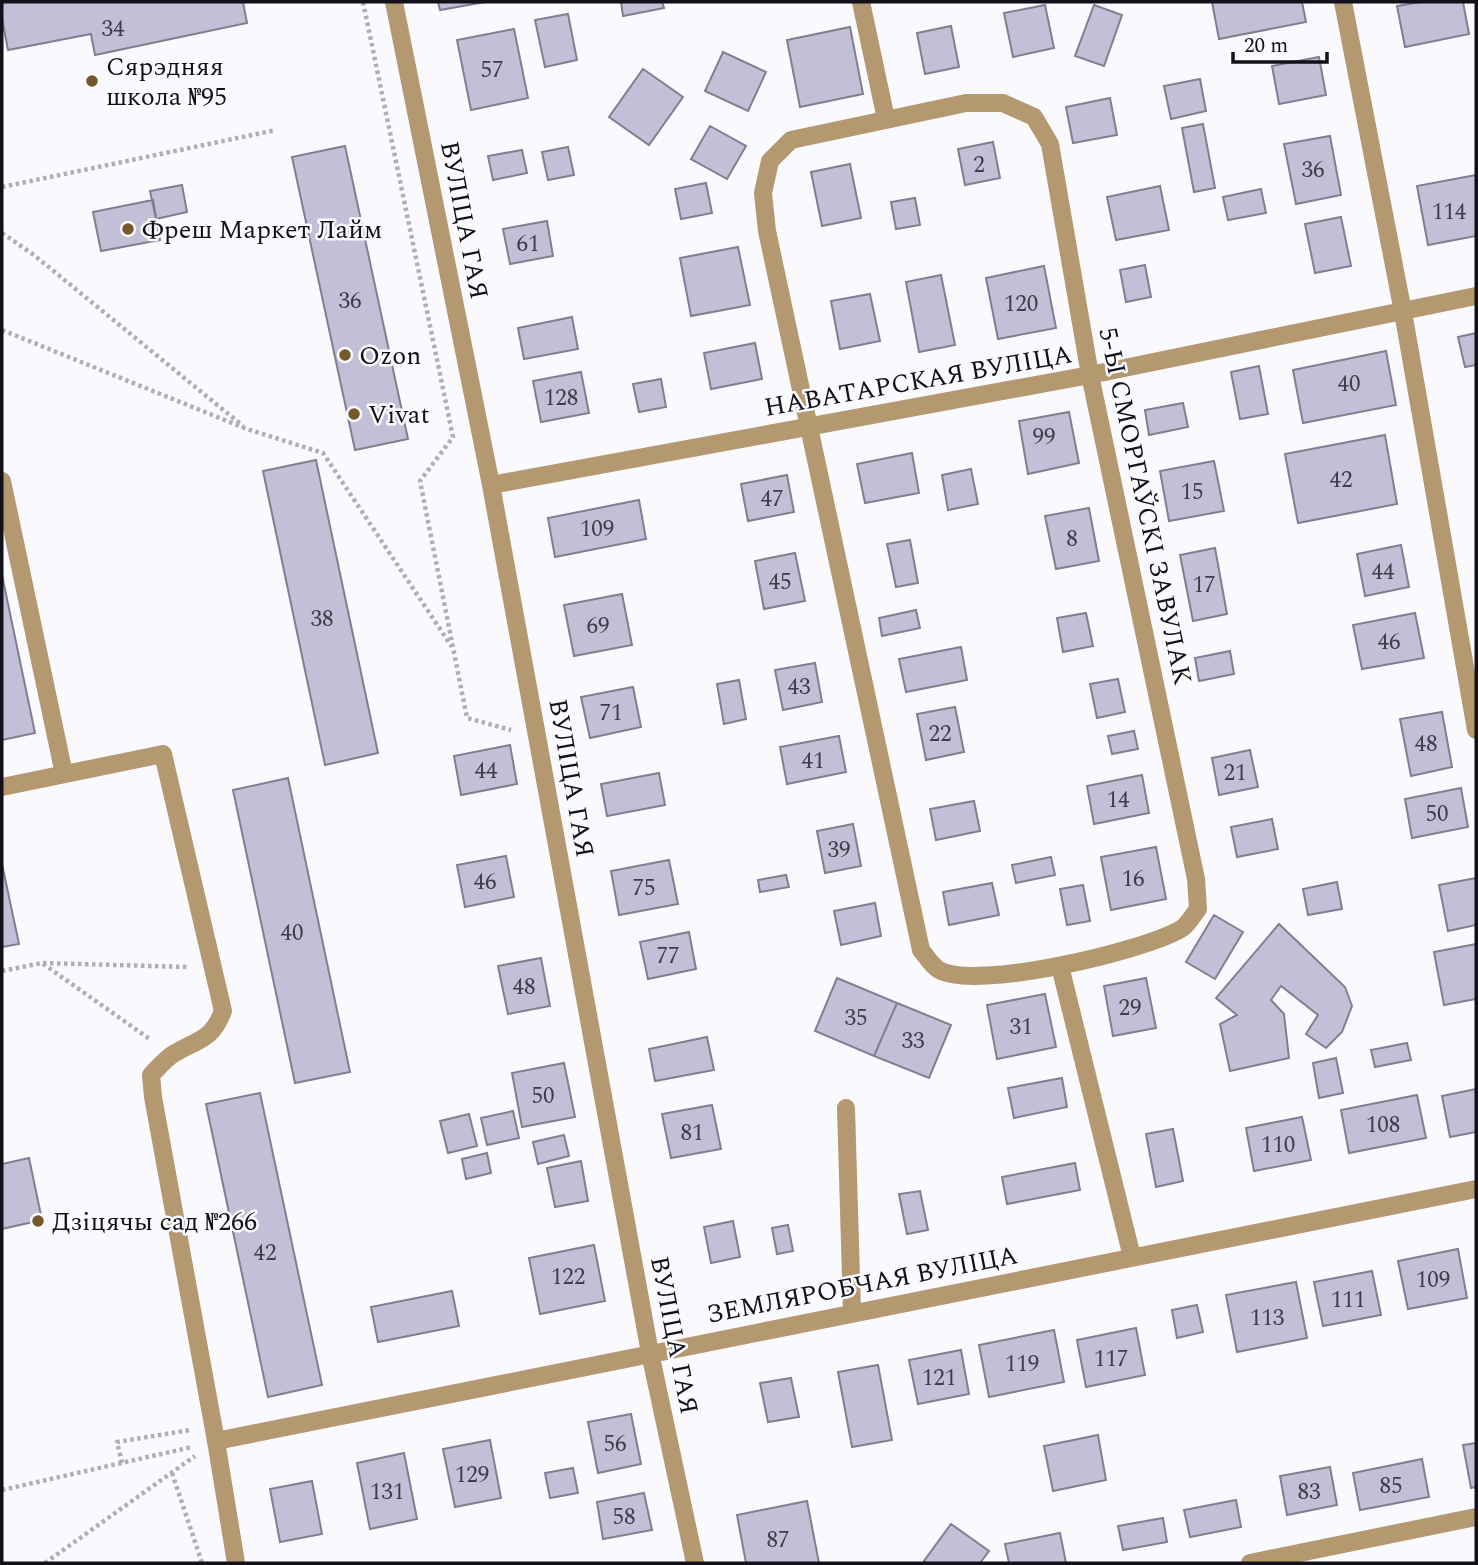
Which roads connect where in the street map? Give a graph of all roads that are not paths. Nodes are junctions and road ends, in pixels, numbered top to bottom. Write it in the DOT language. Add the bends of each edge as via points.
graph roads {
  1 [pos="394,2"];
  2 [pos="861,2"];
  3 [pos="1343,2"];
  4 [pos="886,119"];
  5 [pos="1476,296"];
  6 [pos="1403,312"];
  7 [pos="1090,375"];
  8 [pos="809,428"];
  9 [pos="2,481"];
  10 [pos="491,485"];
  11 [pos="1476,730"];
  12 [pos="64,774"];
  13 [pos="2,787"];
  14 [pos="1060,966"];
  15 [pos="846,1108"];
  16 [pos="1476,1189"];
  17 [pos="1132,1257"];
  18 [pos="852,1312"];
  19 [pos="650,1353"];
  20 [pos="215,1434"];
  21 [pos="1476,1517"];
  22 [pos="236,1563"];
  23 [pos="695,1563"];
  24 [pos="1250,1563"];
  1 -- 10 [label="street, ВУЛІЦА ГАЯ"];
  2 -- 4 [label="street"];
  3 -- 6 [label="street"];
  4 -- 7 [label="street, 5-Ы СМОРГАЎСКІ ЗАВУЛАК" via="966,103 1003,103 1034,117 1050,144"];
  4 -- 8 [label="street, 5-Ы СМОРГАЎСКІ ЗАВУЛАК" via="791,140 770,161 763,193 767,231"];
  5 -- 6 [label="street, НАВАТАРСКАЯ ВУЛІЦА"];
  6 -- 7 [label="street, НАВАТАРСКАЯ ВУЛІЦА"];
  6 -- 11 [label="street"];
  7 -- 8 [label="street, НАВАТАРСКАЯ ВУЛІЦА"];
  7 -- 14 [label="street, 5-Ы СМОРГАЎСКІ ЗАВУЛАК" via="1196,879 1198,909 1183,928 1147,943"];
  8 -- 10 [label="street, НАВАТАРСКАЯ ВУЛІЦА"];
  8 -- 14 [label="street, 5-Ы СМОРГАЎСКІ ЗАВУЛАК" via="920,950 938,970 960,976"];
  9 -- 12 [label="street"];
  10 -- 19 [label="street, ВУЛІЦА ГАЯ"];
  12 -- 13 [label="street"];
  12 -- 20 [label="street" via="163,754 223,1011 217,1028 172,1054 151,1075"];
  14 -- 17 [label="street"];
  15 -- 18 [label="street"];
  16 -- 17 [label="street, ЗЕМЛЯРОБЧАЯ ВУЛІЦА"];
  17 -- 18 [label="street, ЗЕМЛЯРОБЧАЯ ВУЛІЦА"];
  18 -- 19 [label="street, ЗЕМЛЯРОБЧАЯ ВУЛІЦА"];
  19 -- 20 [label="street, ЗЕМЛЯРОБЧАЯ ВУЛІЦА"];
  19 -- 23 [label="street, ВУЛІЦА ГАЯ"];
  20 -- 22 [label="street"];
  21 -- 24 [label="street"];
}
